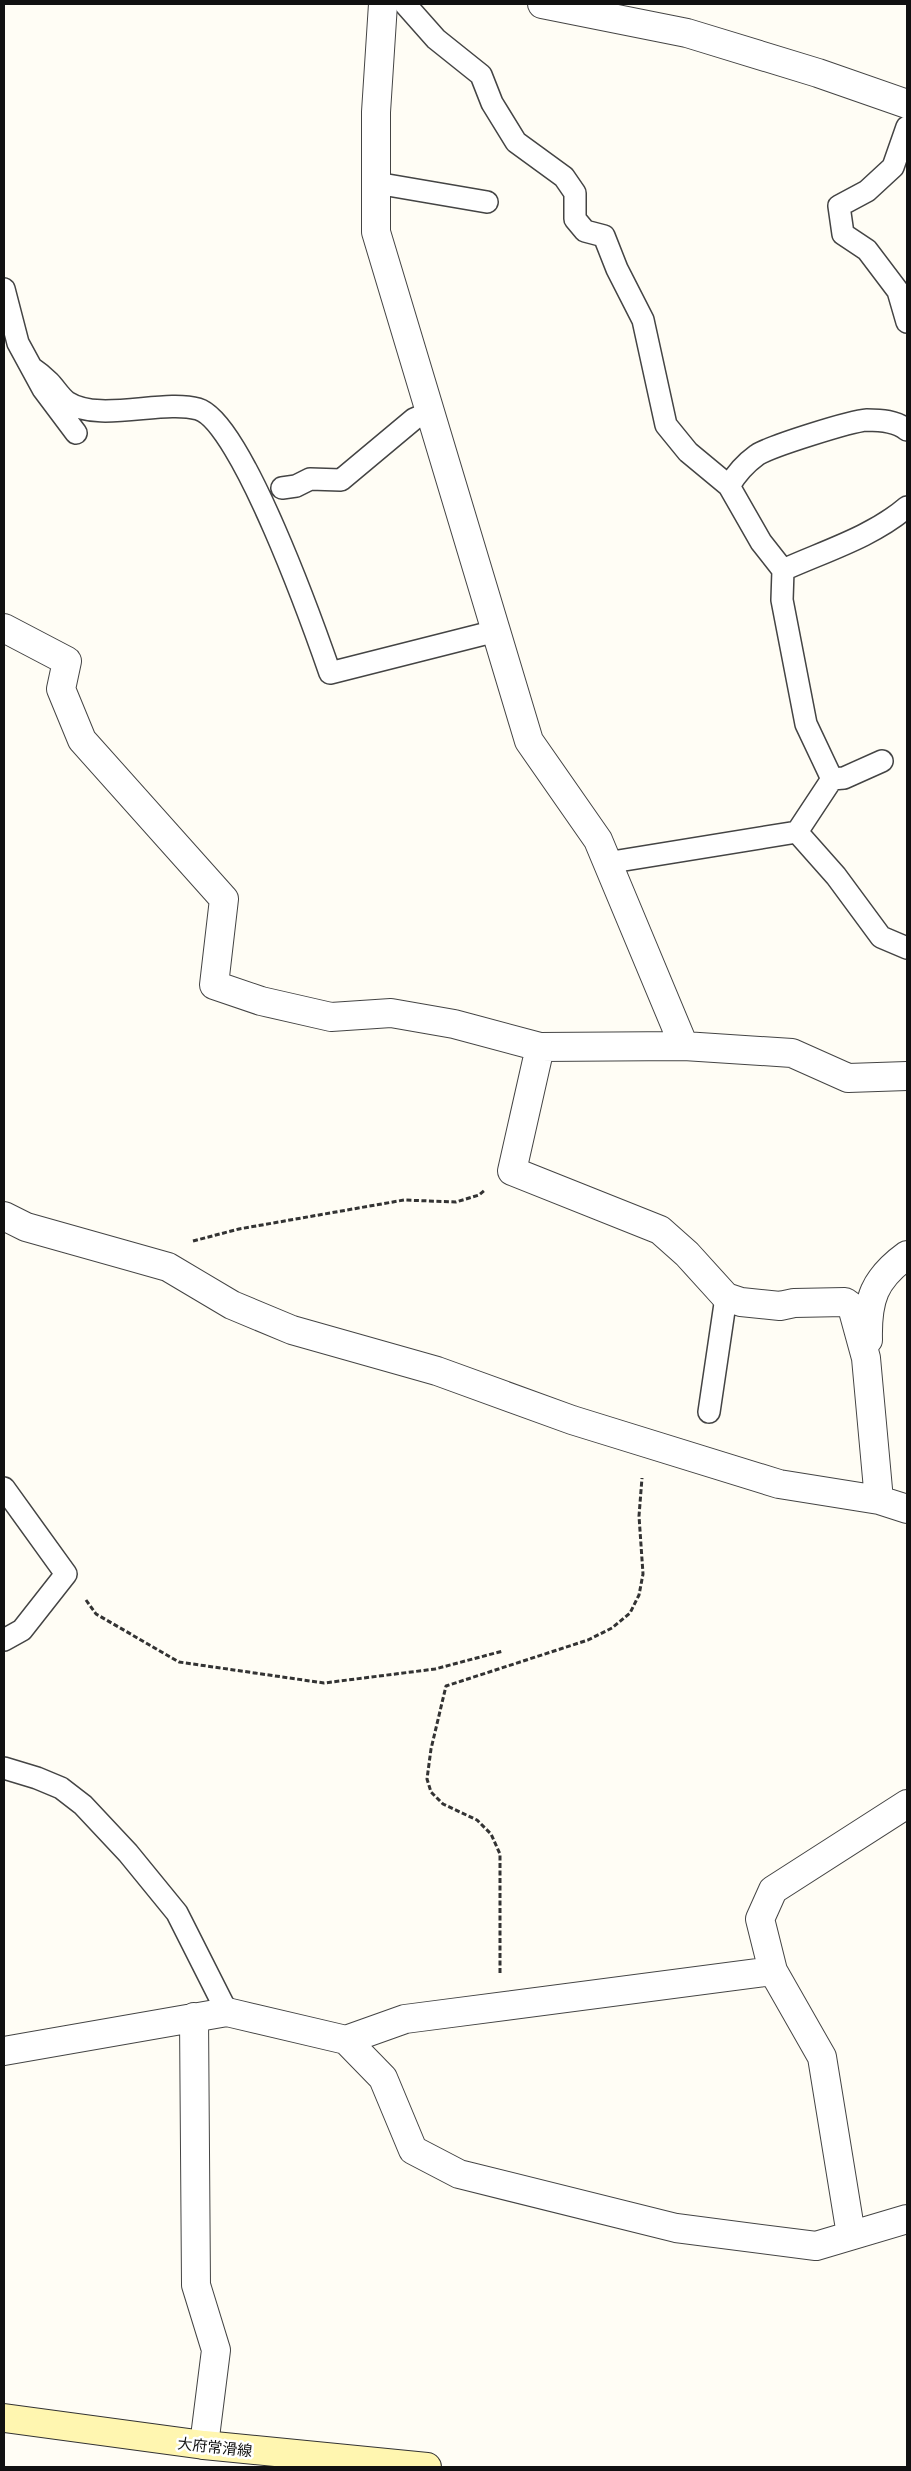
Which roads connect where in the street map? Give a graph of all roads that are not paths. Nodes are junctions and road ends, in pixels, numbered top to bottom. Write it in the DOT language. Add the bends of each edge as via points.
graph roads {
  1 [pos="383,4"];
  2 [pos="405,4"];
  3 [pos="542,4"];
  4 [pos="907,104"];
  5 [pos="907,127"];
  6 [pos="376,183"];
  7 [pos="487,202"];
  8 [pos="4,289"];
  9 [pos="907,322"];
  10 [pos="32,368"];
  11 [pos="430,412"];
  12 [pos="907,430"];
  13 [pos="76,433"];
  14 [pos="729,486"];
  15 [pos="282,488"];
  16 [pos="907,507"];
  17 [pos="783,570"];
  18 [pos="4,628"];
  19 [pos="496,632"];
  20 [pos="882,761"];
  21 [pos="832,779"];
  22 [pos="797,832"];
  23 [pos="606,863"];
  24 [pos="907,948"];
  25 [pos="684,1046"];
  26 [pos="540,1047"];
  27 [pos="907,1076"];
  28 [pos="4,1216"];
  29 [pos="907,1241"];
  30 [pos="899,1261"];
  31 [pos="726,1297"];
  32 [pos="866,1358"];
  33 [pos="709,1412"];
  34 [pos="4,1488"];
  35 [pos="879,1500"];
  36 [pos="907,1509"];
  37 [pos="4,1640"];
  38 [pos="4,1768"];
  39 [pos="907,1804"];
  40 [pos="773,1971"];
  41 [pos="227,2012"];
  42 [pos="194,2017"];
  43 [pos="346,2040"];
  44 [pos="4,2051"];
  45 [pos="907,2218"];
  46 [pos="851,2236"];
  47 [pos="4,2418"];
  48 [pos="204,2445"];
  49 [pos="345,2463"];
  50 [pos="427,2467"];
  1 -- 6 [label="street" via="376,112"];
  2 -- 14 [label="lane" via="436,39 481,75 492,103 516,142 564,177 575,193 575,219 585,232 604,236 643,320 666,425 688,452"];
  3 -- 4 [label="street" via="687,33"];
  5 -- 9 [label="lane" via="893,167 867,191 839,206 843,234 867,250 898,291"];
  6 -- 7 [label="lane"];
  6 -- 11 [label="street" via="376,232"];
  8 -- 10 [label="lane" via="18,343"];
  10 -- 13 [label="lane" via="43,389"];
  10 -- 19 [label="lane" via="67,402 88,409 200,409 220,425 235,447 300,585 330,673"];
  11 -- 15 [label="lane" via="414,419 341,480 310,479"];
  11 -- 19 [label="street"];
  12 -- 14 [label="lane" via="886,421 865,420 773,446 757,455 735,475"];
  14 -- 17 [label="lane" via="761,542"];
  16 -- 17 [label="lane" via="868,533"];
  17 -- 21 [label="lane" via="782,600 806,724"];
  18 -- 26 [label="street" via="67,661 61,689 82,740 224,899 214,985 261,1001 331,1017 391,1013 454,1024"];
  19 -- 23 [label="street" via="529,741 598,840"];
  20 -- 21 [label="lane" via="844,778"];
  21 -- 22 [label="lane"];
  22 -- 23 [label="lane"];
  22 -- 24 [label="lane" via="836,876 881,936"];
  23 -- 25 [label="street"];
  25 -- 26 [label="street"];
  25 -- 27 [label="street" via="792,1053 848,1078"];
  26 -- 31 [label="street" via="512,1171 660,1230"];
  28 -- 35 [label="street" via="26,1227 168,1267 232,1305 292,1330 437,1371 572,1420 779,1484"];
  29 -- 30 [label="lane" via="890,1256"];
  30 -- 32 [label="street" via="875,1286 867,1313"];
  31 -- 32 [label="street" via="780,1306 845,1302 852,1307"];
  31 -- 33 [label="lane"];
  32 -- 35 [label="street"];
  34 -- 37 [label="lane" via="66,1574 22,1630"];
  35 -- 36 [label="street"];
  38 -- 41 [label="lane" via="61,1788 84,1805 128,1853 177,1913"];
  39 -- 40 [label="street" via="773,1890 760,1919"];
  40 -- 43 [label="street" via="405,2019"];
  40 -- 46 [label="street" via="822,2057"];
  41 -- 42 [label="street"];
  41 -- 43 [label="street"];
  42 -- 44 [label="street"];
  42 -- 48 [label="street" via="196,2285 216,2350"];
  43 -- 46 [label="street" via="383,2078 413,2150 459,2174 676,2228 816,2246"];
  45 -- 46 [label="street"];
  47 -- 48 [label="main road, 大府常滑線"];
  48 -- 49 [label="main road, 大府常滑線"];
  49 -- 50 [label="main road, 大府常滑線"];
}
